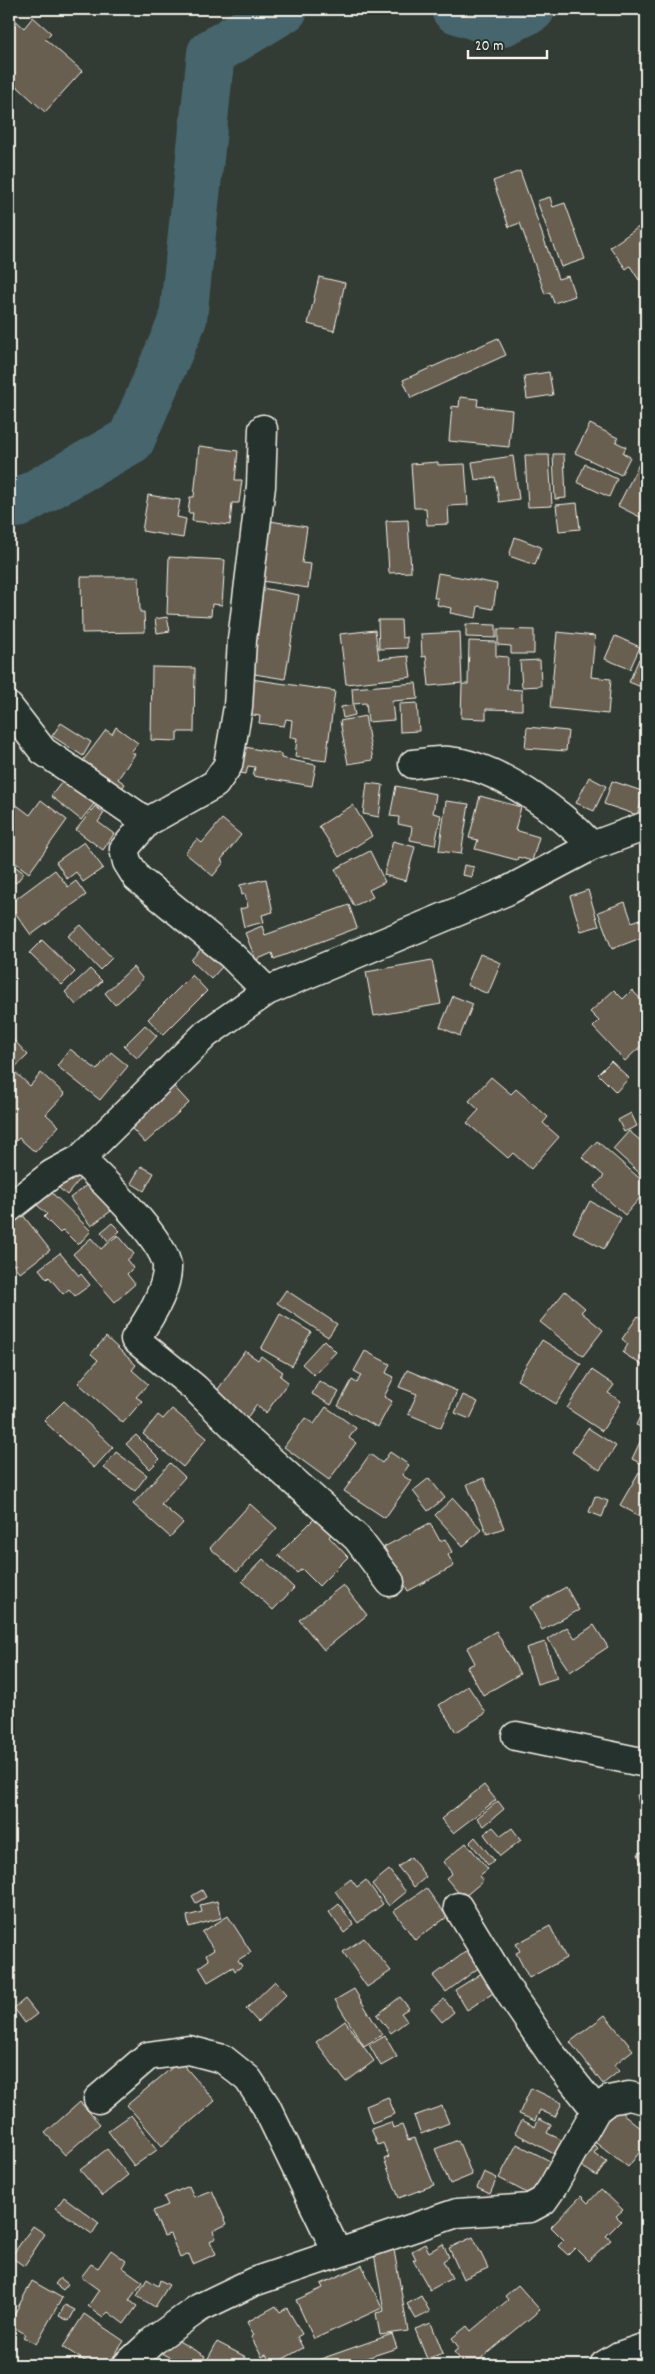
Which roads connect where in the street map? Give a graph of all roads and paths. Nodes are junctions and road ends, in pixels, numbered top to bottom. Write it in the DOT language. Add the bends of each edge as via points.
graph roads {
  1 [pos="263,429"];
  2 [pos="9,707"];
  3 [pos="413,764"];
  4 [pos="147,822"];
  5 [pos="646,826"];
  6 [pos="592,846"];
  7 [pos="267,991"];
  8 [pos="80,1159"];
  9 [pos="9,1208"];
  10 [pos="390,1582"];
  11 [pos="516,1736"];
  12 [pos="646,1763"];
  13 [pos="458,1907"];
  14 [pos="98,2099"];
  15 [pos="646,2100"];
  16 [pos="596,2110"];
  17 [pos="337,2252"];
  18 [pos="646,2347"];
  19 [pos="127,2365"];
  20 [pos="604,2365"];
  1 -- 4 [label="street" via="260,495 242,640 238,707 228,765 215,784"];
  2 -- 4 [label="street" via="43,751"];
  3 -- 6 [label="street" via="447,761 478,768 545,803 572,824"];
  4 -- 7 [label="street" via="124,849 136,878 231,956"];
  5 -- 6 [label="street"];
  6 -- 7 [label="street" via="507,891"];
  7 -- 8 [label="street" via="206,1034"];
  8 -- 9 [label="street" via="52,1174"];
  8 -- 10 [label="street" via="148,1231 167,1264 166,1279 151,1318 135,1339 195,1388 357,1538"];
  11 -- 12 [label="street"];
  13 -- 16 [label="street" via="552,2055"];
  14 -- 17 [label="street" via="148,2056 189,2050 223,2060 248,2079 266,2106"];
  15 -- 16 [label="street" via="629,2096 609,2100"];
  16 -- 17 [label="street" via="543,2201 530,2208 457,2213"];
  17 -- 19 [label="street" via="253,2282 199,2308 153,2341"];
  18 -- 20 [label="street"];
}
